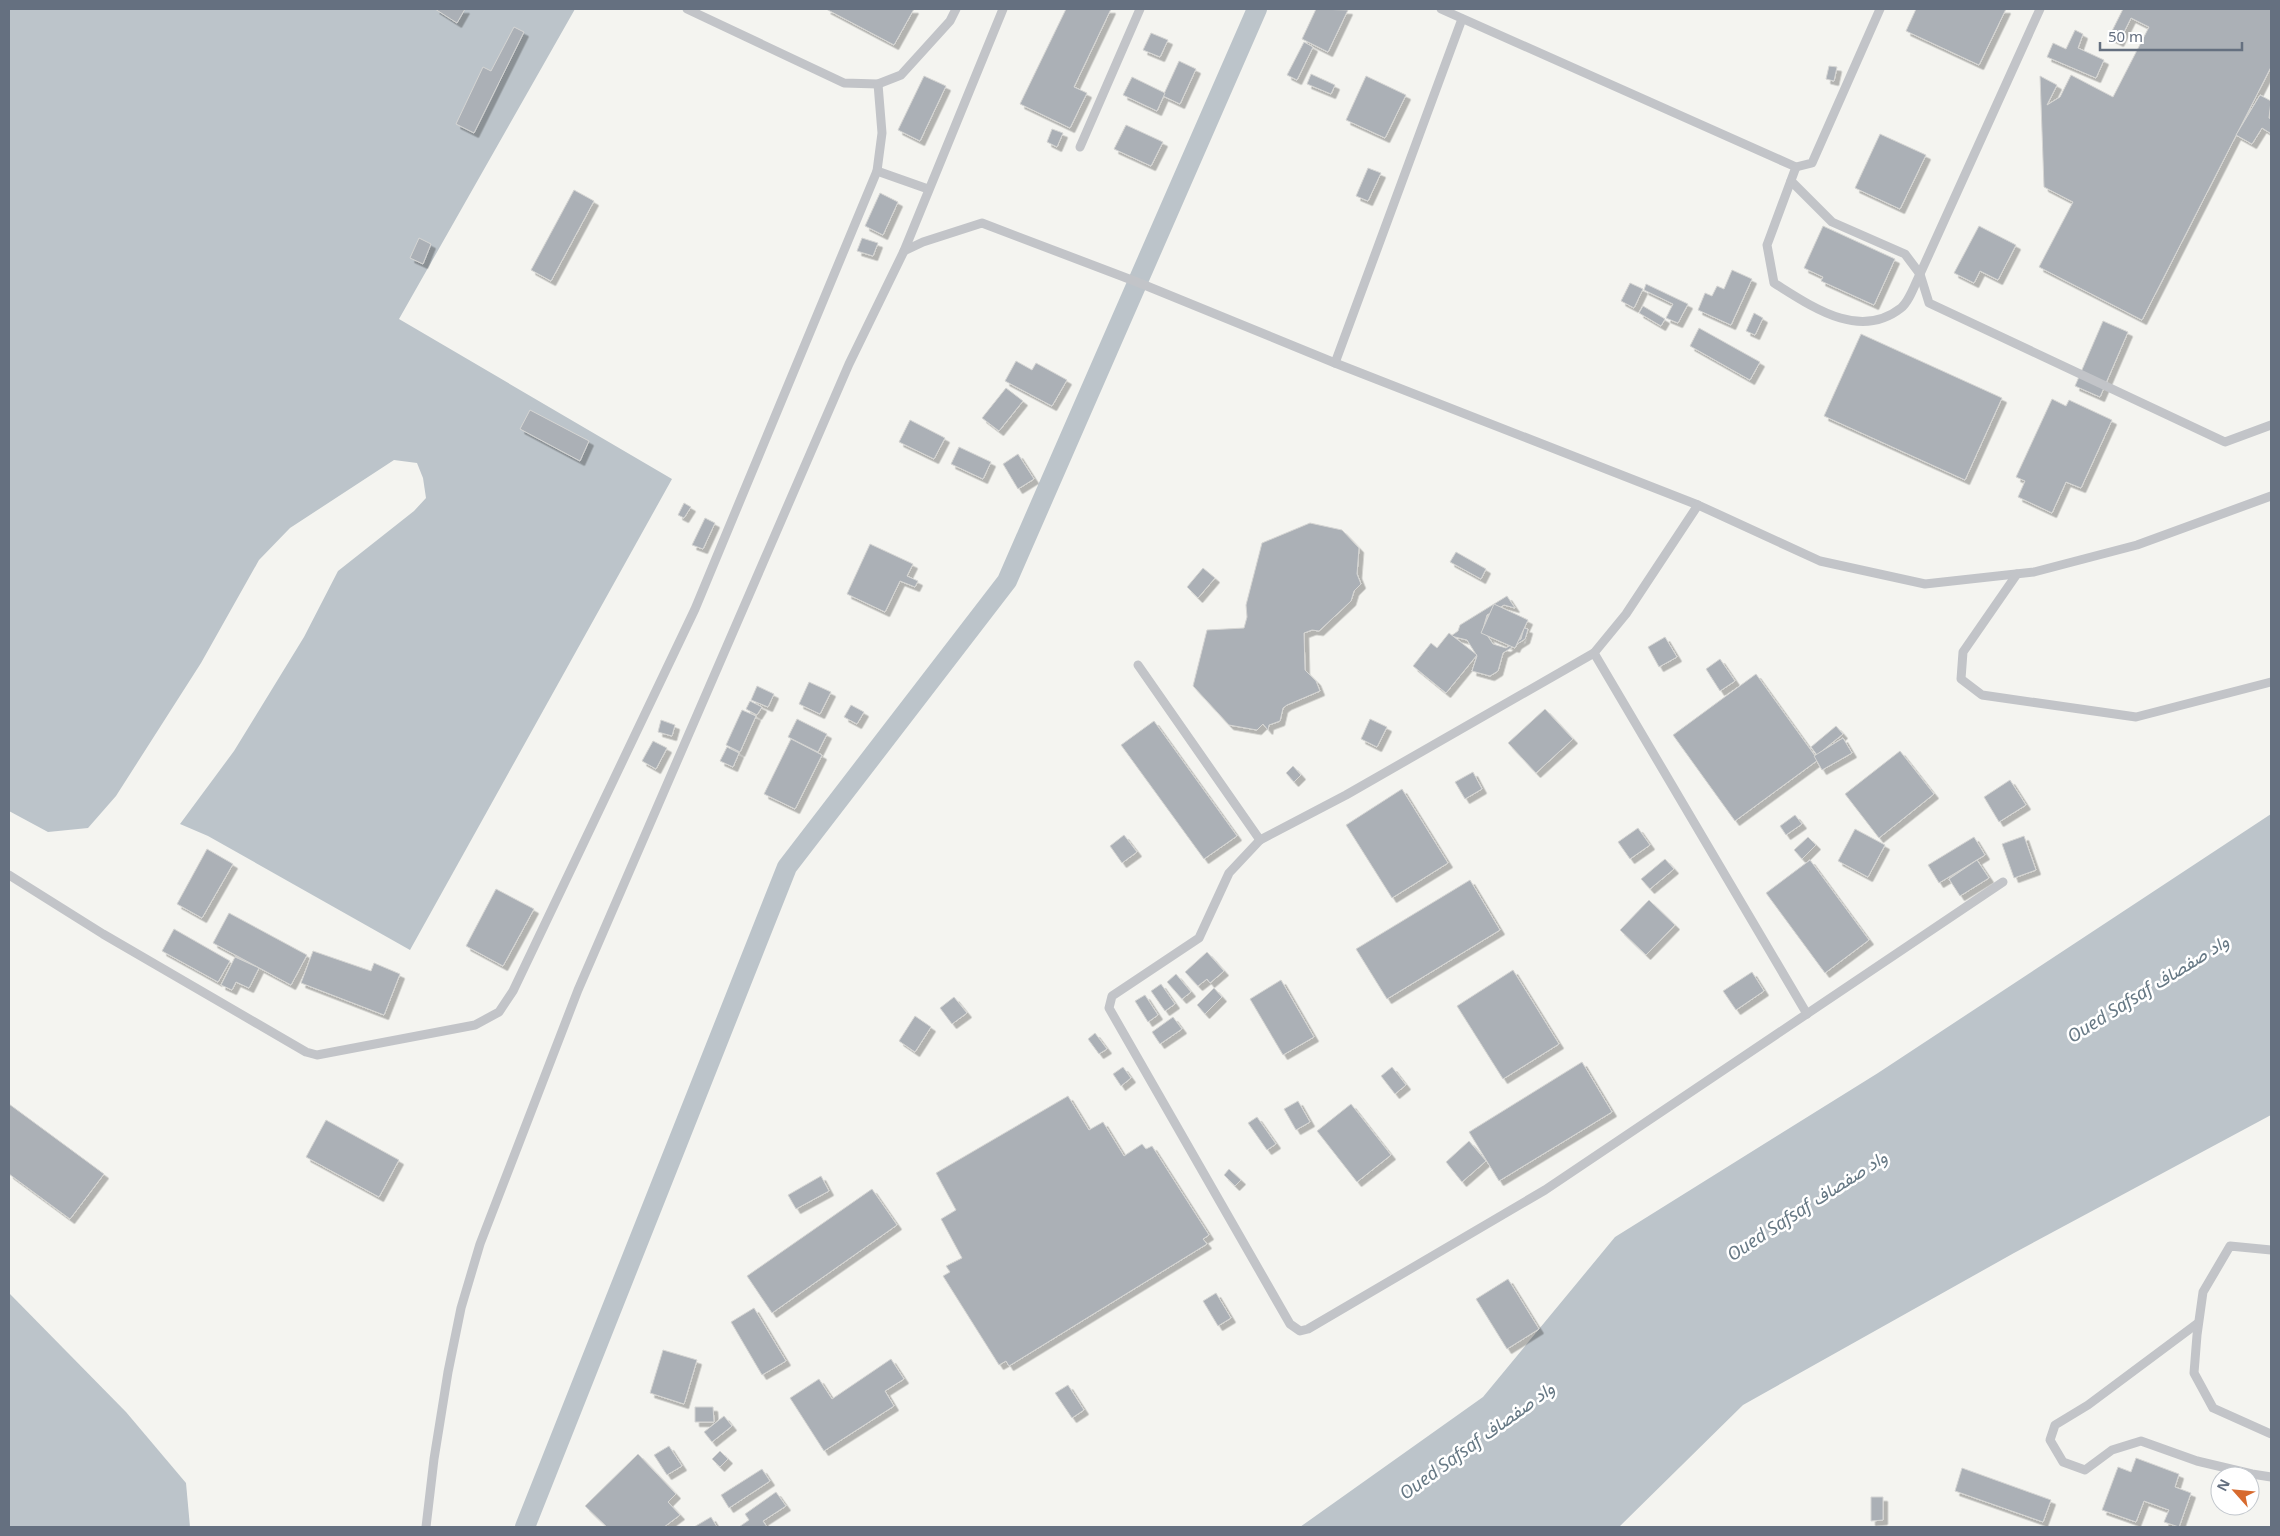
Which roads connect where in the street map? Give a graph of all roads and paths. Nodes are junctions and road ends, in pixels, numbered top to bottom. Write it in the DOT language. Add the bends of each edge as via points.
graph roads {
  1 [pos="687,9"];
  2 [pos="956,9"];
  3 [pos="1003,9"];
  4 [pos="1140,9"];
  5 [pos="1441,9"];
  6 [pos="1880,9"];
  7 [pos="2040,9"];
  8 [pos="1462,19"];
  9 [pos="878,84"];
  10 [pos="1080,146"];
  11 [pos="1796,167"];
  12 [pos="877,171"];
  13 [pos="1791,181"];
  14 [pos="928,189"];
  15 [pos="904,251"];
  16 [pos="1920,274"];
  17 [pos="1335,363"];
  18 [pos="2271,425"];
  19 [pos="2271,496"];
  20 [pos="1698,505"];
  21 [pos="2018,574"];
  22 [pos="1594,653"];
  23 [pos="1138,665"];
  24 [pos="2271,682"];
  25 [pos="1260,840"];
  26 [pos="9,875"];
  27 [pos="2002,882"];
  28 [pos="1807,1014"];
  29 [pos="2271,1250"];
  30 [pos="2198,1323"];
  31 [pos="2271,1434"];
  32 [pos="2271,1477"];
  33 [pos="426,1527"];
  1 -- 9 [label="lane" via="844,83"];
  2 -- 9 [label="lane" via="950,21 901,75"];
  3 -- 14 [label="lane"];
  4 -- 10 [label="lane"];
  5 -- 8 [label="lane"];
  6 -- 11 [label="lane" via="1812,163"];
  7 -- 16 [label="lane"];
  8 -- 11 [label="lane"];
  8 -- 17 [label="lane"];
  9 -- 12 [label="lane" via="882,133"];
  11 -- 13 [label="lane"];
  12 -- 14 [label="lane"];
  12 -- 26 [label="lane" via="695,609 514,991 498,1012 475,1025 317,1055 306,1052 103,934"];
  13 -- 16 [label="lane" via="1832,222 1905,254"];
  13 -- 16 [label="lane" via="1767,245 1774,283 1813,308 1842,320 1878,321 1902,307"];
  14 -- 15 [label="lane"];
  15 -- 17 [label="lane" via="982,223"];
  15 -- 33 [label="lane" via="849,364 578,990 484,1235 461,1308 448,1372"];
  16 -- 18 [label="lane" via="1929,303 2225,442"];
  17 -- 20 [label="lane"];
  19 -- 21 [label="lane" via="2137,545"];
  20 -- 21 [label="lane" via="1820,561 1925,584"];
  20 -- 22 [label="lane" via="1626,614"];
  21 -- 24 [label="lane" via="1963,652 1961,679 1982,695 2136,717"];
  22 -- 25 [label="lane"];
  22 -- 28 [label="lane"];
  23 -- 25 [label="lane"];
  25 -- 28 [label="lane" via="1229,873 1199,938 1112,996 1109,1008 1290,1324 1300,1332 1545,1190"];
  27 -- 28 [label="lane"];
  29 -- 30 [label="lane" via="2230,1246 2203,1292"];
  30 -- 31 [label="lane" via="2194,1373 2213,1408"];
  30 -- 32 [label="lane" via="2088,1405 2055,1425 2050,1440 2063,1462 2085,1470 2112,1450 2142,1441 2197,1461"];
}
